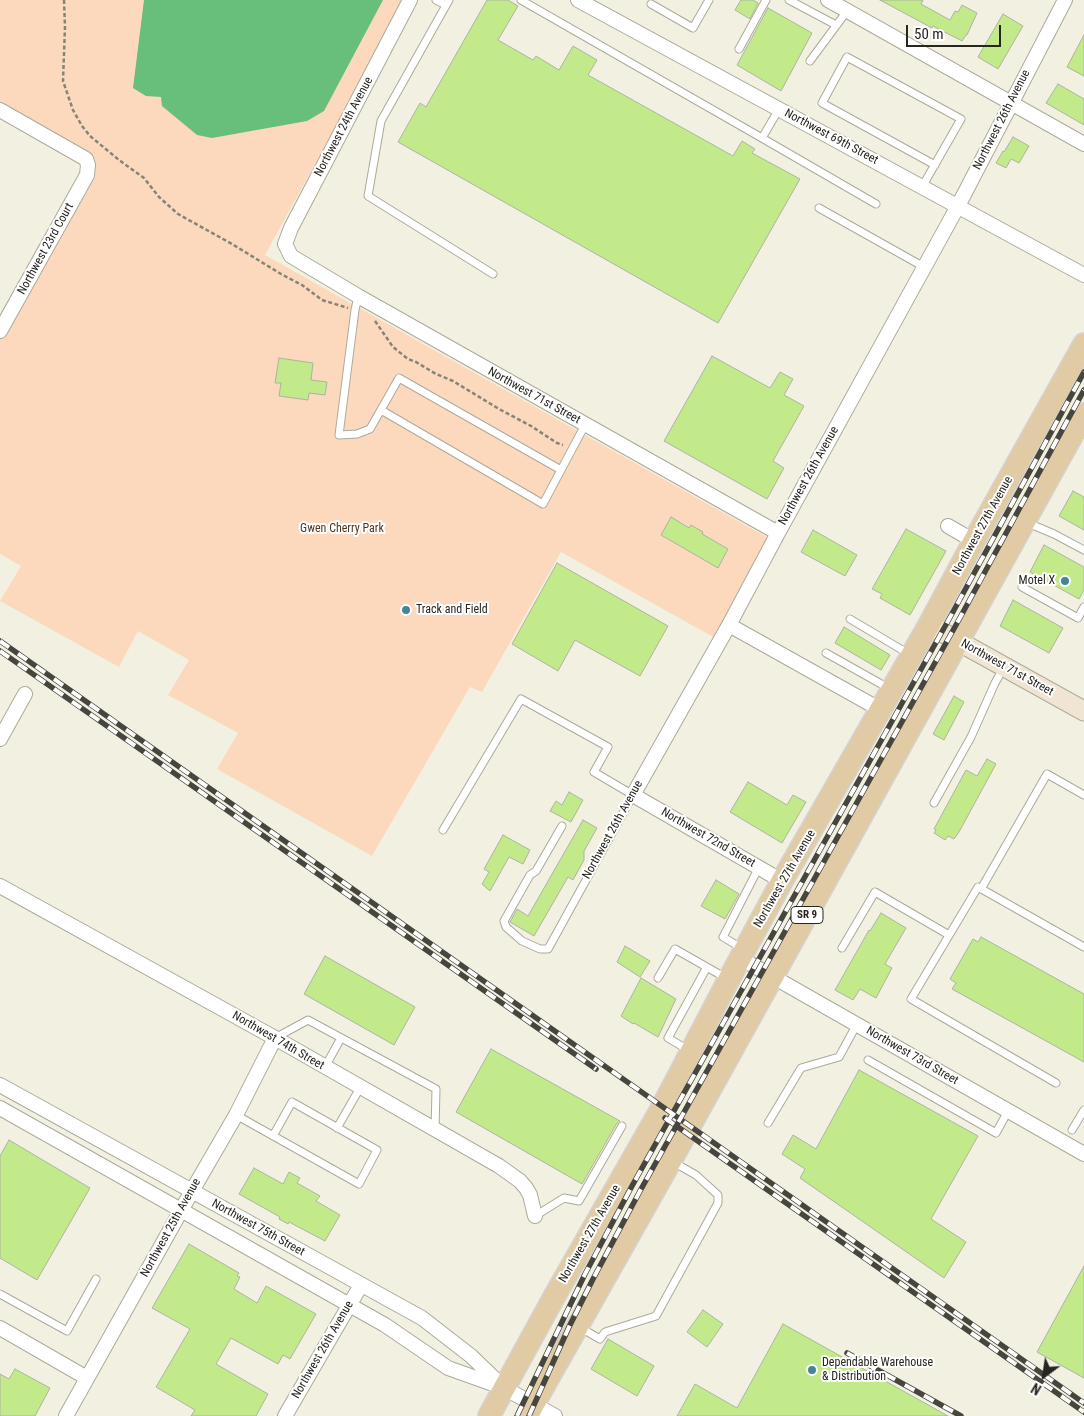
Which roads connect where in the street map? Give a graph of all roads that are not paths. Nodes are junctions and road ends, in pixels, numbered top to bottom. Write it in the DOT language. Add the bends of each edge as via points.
graph roads {
  1 [pos="410,0"];
  2 [pos="436,0"];
  3 [pos="521,0"];
  4 [pos="578,0"];
  5 [pos="708,0"];
  6 [pos="766,0"];
  7 [pos="789,0"];
  8 [pos="828,0"];
  9 [pos="1065,0"];
  10 [pos="447,3"];
  11 [pos="651,4"];
  12 [pos="846,7"];
  13 [pos="836,25"];
  14 [pos="739,49"];
  15 [pos="810,61"];
  16 [pos="1011,103"];
  17 [pos="779,109"];
  18 [pos="0,110"];
  19 [pos="762,138"];
  20 [pos="1084,144"];
  21 [pos="935,165"];
  22 [pos="922,187"];
  23 [pos="876,204"];
  24 [pos="958,206"];
  25 [pos="819,208"];
  26 [pos="291,256"];
  27 [pos="924,267"];
  28 [pos="493,274"];
  29 [pos="1084,274"];
  30 [pos="356,303"];
  31 [pos="0,331"];
  32 [pos="1084,344"];
  33 [pos="381,410"];
  34 [pos="1084,414"];
  35 [pos="585,425"];
  36 [pos="561,470"];
  37 [pos="1025,521"];
  38 [pos="948,526"];
  39 [pos="778,533"];
  40 [pos="974,541"];
  41 [pos="1084,550"];
  42 [pos="1022,587"];
  43 [pos="1084,607"];
  44 [pos="850,619"];
  45 [pos="729,625"];
  46 [pos="929,625"];
  47 [pos="959,641"];
  48 [pos="826,653"];
  49 [pos="912,656"];
  50 [pos="1004,667"];
  51 [pos="892,691"];
  52 [pos="25,694"];
  53 [pos="881,710"];
  54 [pos="1084,711"];
  55 [pos="0,739"];
  56 [pos="633,794"];
  57 [pos="1084,795"];
  58 [pos="934,803"];
  59 [pos="562,826"];
  60 [pos="442,830"];
  61 [pos="759,867"];
  62 [pos="782,882"];
  63 [pos="0,886"];
  64 [pos="981,889"];
  65 [pos="949,935"];
  66 [pos="1084,947"];
  67 [pos="842,948"];
  68 [pos="743,954"];
  69 [pos="707,967"];
  70 [pos="773,976"];
  71 [pos="658,978"];
  72 [pos="729,979"];
  73 [pos="857,1024"];
  74 [pos="275,1038"];
  75 [pos="341,1038"];
  76 [pos="691,1052"];
  77 [pos="868,1060"];
  78 [pos="324,1068"];
  79 [pos="1056,1083"];
  80 [pos="4,1087"];
  81 [pos="360,1088"];
  82 [pos="0,1102"];
  83 [pos="0,1108"];
  84 [pos="1084,1110"];
  85 [pos="1008,1111"];
  86 [pos="236,1115"];
  87 [pos="768,1123"];
  88 [pos="622,1126"];
  89 [pos="337,1128"];
  90 [pos="435,1130"];
  91 [pos="1072,1130"];
  92 [pos="273,1136"];
  93 [pos="95,1137"];
  94 [pos="1084,1154"];
  95 [pos="84,1156"];
  96 [pos="670,1161"];
  97 [pos="192,1191"];
  98 [pos="181,1210"];
  99 [pos="535,1216"];
  100 [pos="280,1240"];
  101 [pos="269,1260"];
  102 [pos="96,1279"];
  103 [pos="361,1285"];
  104 [pos="0,1294"];
  105 [pos="350,1305"];
  106 [pos="577,1326"];
  107 [pos="0,1328"];
  108 [pos="87,1378"];
  109 [pos="504,1388"];
  110 [pos="530,1410"];
  111 [pos="66,1416"];
  112 [pos="285,1416"];
  113 [pos="489,1416"];
  114 [pos="555,1416"];
  1 -- 26 [label="street, Northwest 24th Avenue" via="291,228 285,244"];
  2 -- 10 [label="lane"];
  3 -- 19 [label="lane"];
  4 -- 17 [label="street, Northwest 69th Street"];
  5 -- 11 [label="lane" via="693,28"];
  6 -- 14 [label="lane"];
  7 -- 13 [label="lane"];
  8 -- 12 [label="street"];
  9 -- 16 [label="street, Northwest 26th Avenue"];
  10 -- 28 [label="lane" via="382,121 368,196"];
  12 -- 13 [label="lane"];
  12 -- 16 [label="street"];
  13 -- 15 [label="lane"];
  16 -- 20 [label="street"];
  16 -- 24 [label="street, Northwest 26th Avenue"];
  17 -- 19 [label="lane"];
  17 -- 22 [label="street, Northwest 69th Street"];
  18 -- 31 [label="street, Northwest 23rd Court" via="86,159 88,165 87,175"];
  19 -- 23 [label="lane"];
  21 -- 21 [label="lane" via="961,119 847,57 822,103"];
  21 -- 22 [label="lane"];
  22 -- 24 [label="street, Northwest 69th Street"];
  24 -- 27 [label="street, Northwest 26th Avenue"];
  24 -- 29 [label="street, Northwest 69th Street"];
  25 -- 27 [label="lane"];
  26 -- 30 [label="street, Northwest 71st Street"];
  27 -- 39 [label="street, Northwest 26th Avenue"];
  30 -- 33 [label="lane" via="339,435 357,434 370,428"];
  30 -- 35 [label="street, Northwest 71st Street"];
  32 -- 40 [label="main road, Northwest 27th Avenue"];
  33 -- 36 [label="lane" via="399,378"];
  33 -- 36 [label="lane" via="543,504"];
  34 -- 37 [label="main road, SR 9"];
  35 -- 36 [label="lane"];
  35 -- 39 [label="street, Northwest 71st Street"];
  37 -- 41 [label="lane"];
  37 -- 47 [label="main road, SR 9"];
  38 -- 40 [label="street"];
  39 -- 45 [label="street, Northwest 26th Avenue"];
  40 -- 46 [label="main road, Northwest 27th Avenue"];
  42 -- 43 [label="lane" via="1078,618"];
  44 -- 49 [label="lane"];
  45 -- 53 [label="street"];
  45 -- 56 [label="street, Northwest 26th Avenue"];
  46 -- 47 [label="street, Northwest 71st Street"];
  46 -- 49 [label="main road, Northwest 27th Avenue"];
  47 -- 50 [label="street, Northwest 71st Street"];
  47 -- 70 [label="main road, SR 9"];
  48 -- 51 [label="lane"];
  49 -- 51 [label="main road, Northwest 27th Avenue"];
  50 -- 54 [label="street, Northwest 71st Street"];
  50 -- 58 [label="lane" via="971,737"];
  51 -- 53 [label="main road, Northwest 27th Avenue"];
  52 -- 55 [label="street"];
  53 -- 62 [label="main road, Northwest 27th Avenue"];
  56 -- 59 [label="lane, Northwest 26th Avenue" via="548,949 540,949 528,945 506,927 504,921"];
  56 -- 60 [label="lane" via="594,772 608,748 521,699"];
  56 -- 61 [label="street, Northwest 72nd Street"];
  57 -- 64 [label="lane" via="1048,774"];
  61 -- 62 [label="street, Northwest 72nd Street"];
  61 -- 68 [label="lane" via="723,937"];
  62 -- 68 [label="main road, Northwest 27th Avenue"];
  63 -- 74 [label="street, Northwest 74th Street"];
  64 -- 65 [label="lane" via="978,887"];
  64 -- 66 [label="lane"];
  65 -- 67 [label="lane" via="875,892"];
  65 -- 79 [label="lane" via="912,999"];
  68 -- 70 [label="street, Northwest 73rd Street"];
  68 -- 72 [label="main road, Northwest 27th Avenue"];
  69 -- 71 [label="lane" via="675,949"];
  69 -- 72 [label="lane"];
  69 -- 76 [label="lane" via="668,1038"];
  70 -- 73 [label="street, Northwest 73rd Street"];
  70 -- 96 [label="main road, SR 9"];
  72 -- 76 [label="main road, Northwest 27th Avenue"];
  73 -- 85 [label="street, Northwest 73rd Street"];
  73 -- 87 [label="lane" via="839,1056 801,1068"];
  74 -- 75 [label="lane" via="308,1020"];
  74 -- 78 [label="street, Northwest 74th Street"];
  74 -- 86 [label="street, Northwest 25th Avenue"];
  75 -- 78 [label="lane"];
  75 -- 90 [label="lane" via="436,1089"];
  76 -- 109 [label="main road, Northwest 27th Avenue"];
  77 -- 85 [label="lane" via="996,1133"];
  78 -- 81 [label="street, Northwest 74th Street"];
  80 -- 82 [label="street"];
  80 -- 93 [label="street, Northwest 75th Street"];
  81 -- 89 [label="lane"];
  81 -- 90 [label="street, Northwest 74th Street"];
  83 -- 95 [label="street, Northwest 75th Street"];
  84 -- 91 [label="lane"];
  85 -- 94 [label="street, Northwest 73rd Street"];
  86 -- 92 [label="lane"];
  86 -- 97 [label="street, Northwest 25th Avenue"];
  88 -- 99 [label="lane" via="579,1201 564,1198"];
  89 -- 92 [label="lane" via="292,1102"];
  89 -- 92 [label="lane" via="377,1150 359,1184"];
  90 -- 99 [label="street, Northwest 74th Street" via="520,1181 530,1195"];
  93 -- 95 [label="street"];
  93 -- 97 [label="street, Northwest 75th Street"];
  95 -- 98 [label="street, Northwest 75th Street"];
  96 -- 106 [label="main road, SR 9"];
  96 -- 106 [label="lane" via="696,1175 718,1195 718,1203 656,1316 604,1332 600,1339"];
  97 -- 98 [label="street, Northwest 25th Avenue"];
  97 -- 100 [label="street, Northwest 75th Street"];
  98 -- 101 [label="street, Northwest 75th Street"];
  98 -- 108 [label="street, Northwest 25th Avenue"];
  100 -- 101 [label="street"];
  100 -- 103 [label="street, Northwest 75th Street"];
  101 -- 105 [label="street, Northwest 75th Street"];
  102 -- 104 [label="lane" via="67,1330"];
  103 -- 105 [label="street, Northwest 26th Avenue"];
  103 -- 109 [label="street, Northwest 75th Street" via="422,1318"];
  105 -- 109 [label="street, Northwest 75th Street" via="448,1368"];
  105 -- 112 [label="street, Northwest 26th Avenue"];
  106 -- 110 [label="main road, SR 9"];
  107 -- 108 [label="street"];
  108 -- 111 [label="street, Northwest 25th Avenue"];
  109 -- 110 [label="street, Northwest 75th Street"];
  109 -- 113 [label="main road, Northwest 27th Avenue"];
  110 -- 114 [label="street, Northwest 75th Street"];
}
